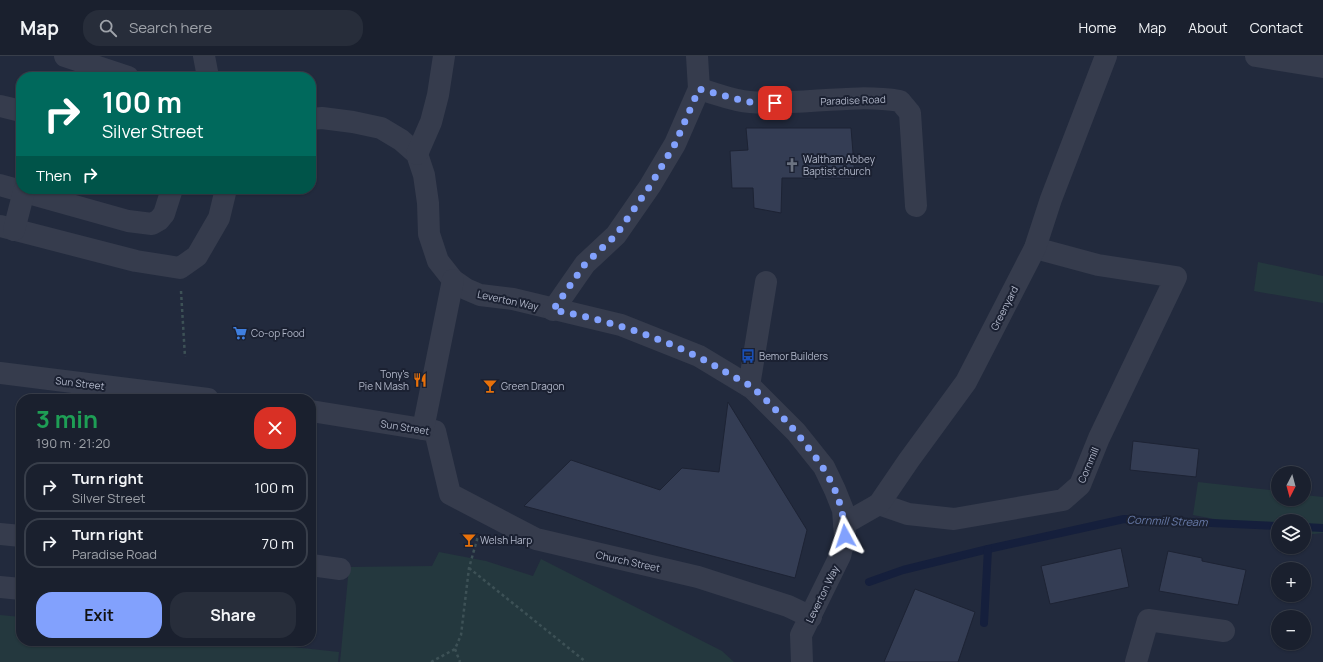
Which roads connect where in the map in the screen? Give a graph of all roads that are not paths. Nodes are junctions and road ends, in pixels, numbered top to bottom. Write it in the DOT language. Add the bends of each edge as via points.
graph roads {
  1 [pos="65,56"];
  2 [pos="204,56"];
  3 [pos="444,56"];
  4 [pos="697,56"];
  5 [pos="1106,56"];
  6 [pos="1256,56"];
  7 [pos="1323,68"];
  8 [pos="113,72"];
  9 [pos="207,72"];
  10 [pos="699,89"];
  11 [pos="0,106"];
  12 [pos="16,110"];
  13 [pos="316,119"];
  14 [pos="417,154"];
  15 [pos="0,185"];
  16 [pos="16,189"];
  17 [pos="23,194"];
  18 [pos="34,194"];
  19 [pos="170,194"];
  20 [pos="225,194"];
  21 [pos="916,206"];
  22 [pos="7,228"];
  23 [pos="1035,248"];
  24 [pos="453,280"];
  25 [pos="766,282"];
  26 [pos="553,310"];
  27 [pos="0,373"];
  28 [pos="749,386"];
  29 [pos="168,394"];
  30 [pos="316,412"];
  31 [pos="423,429"];
  32 [pos="450,494"];
  33 [pos="879,504"];
  34 [pos="844,524"];
  35 [pos="0,534"];
  36 [pos="16,536"];
  37 [pos="316,566"];
  38 [pos="340,569"];
  39 [pos="0,587"];
  40 [pos="16,589"];
  41 [pos="811,617"];
  42 [pos="1224,631"];
  43 [pos="802,662"];
  44 [pos="1136,662"];
  1 -- 8 [label="street"];
  2 -- 9 [label="street"];
  3 -- 14 [label="street" via="431,122"];
  4 -- 10 [label="street"];
  5 -- 23 [label="street, Greenyard"];
  6 -- 7 [label="street"];
  10 -- 21 [label="street, Paradise Road" via="748,102 789,103 883,98 900,101 910,113"];
  10 -- 26 [label="street" via="675,144 650,186 616,235 585,264"];
  11 -- 12 [label="street"];
  13 -- 14 [label="street" via="381,128"];
  14 -- 24 [label="street, Leverton Way" via="424,175 430,234 438,261"];
  15 -- 16 [label="street"];
  17 -- 22 [label="street"];
  18 -- 19 [label="street" via="128,221 152,224 164,214"];
  20 -- 22 [label="street" via="219,218 198,256 180,268 136,261"];
  23 -- 33 [label="street, Greenyard" via="966,382"];
  23 -- 33 [label="street, Cornmill" via="1098,265 1176,277 1099,438 1080,485 1063,500 954,519 908,514"];
  24 -- 26 [label="street, Leverton Way" via="480,295 513,299"];
  24 -- 31 [label="street"];
  25 -- 28 [label="street"];
  26 -- 28 [label="street, Leverton Way" via="621,325 699,356"];
  27 -- 29 [label="street, Sun Street"];
  28 -- 34 [label="street, Leverton Way" via="796,432 824,468 843,510"];
  30 -- 31 [label="street, Sun Street"];
  31 -- 32 [label="street, Sun Street" via="435,431"];
  32 -- 41 [label="street, Church Street" via="536,539 698,577 788,606"];
  33 -- 34 [label="street, Greenyard"];
  34 -- 41 [label="street, Leverton Way" via="845,536 840,556"];
  35 -- 36 [label="street"];
  37 -- 38 [label="street"];
  39 -- 40 [label="street"];
  41 -- 43 [label="street, Leverton Way" via="801,635"];
  42 -- 44 [label="street" via="1148,620"];
}
